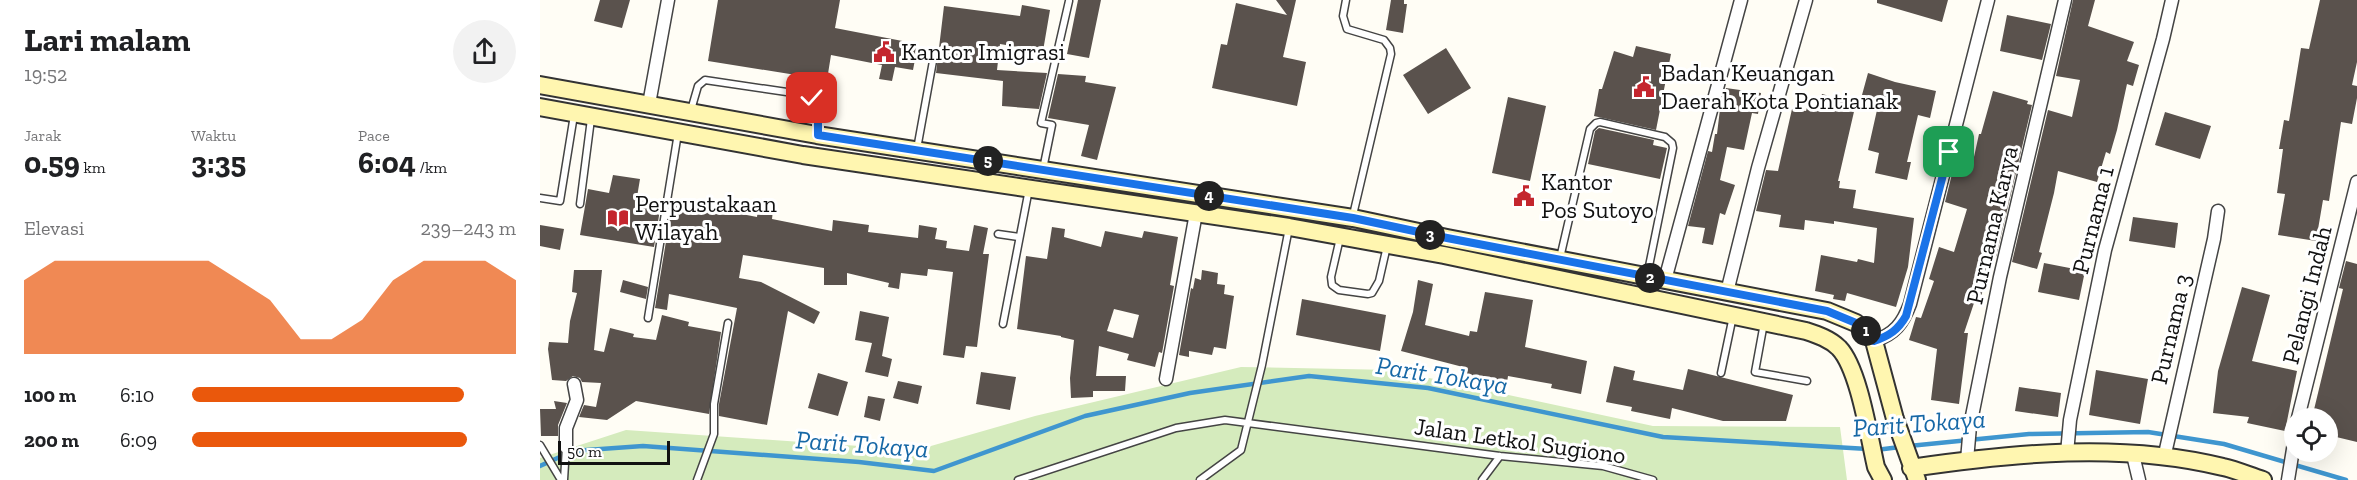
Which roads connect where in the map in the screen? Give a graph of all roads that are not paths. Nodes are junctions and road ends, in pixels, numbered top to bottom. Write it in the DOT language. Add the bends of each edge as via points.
graph roads {
  1 [pos="668,0"];
  2 [pos="1346,0"];
  3 [pos="1741,0"];
  4 [pos="1806,0"];
  5 [pos="1988,0"];
  6 [pos="2065,0"];
  7 [pos="2172,0"];
  8 [pos="1069,1"];
  9 [pos="933,61"];
  10 [pos="540,84"];
  11 [pos="649,104"];
  12 [pos="540,107"];
  13 [pos="574,113"];
  14 [pos="690,113"];
  15 [pos="592,116"];
  16 [pos="678,132"];
  17 [pos="818,135"];
  18 [pos="917,149"];
  19 [pos="1043,169"];
  20 [pos="2357,182"];
  21 [pos="1029,188"];
  22 [pos="540,198"];
  23 [pos="580,204"];
  24 [pos="2218,210"];
  25 [pos="1196,213"];
  26 [pos="1353,218"];
  27 [pos="1290,227"];
  28 [pos="998,234"];
  29 [pos="1019,237"];
  30 [pos="1341,238"];
  31 [pos="1387,245"];
  32 [pos="1446,247"];
  33 [pos="1560,260"];
  34 [pos="1647,277"];
  35 [pos="1665,280"];
  36 [pos="1726,292"];
  37 [pos="1733,316"];
  38 [pos="648,318"];
  39 [pos="1764,322"];
  40 [pos="728,323"];
  41 [pos="1003,324"];
  42 [pos="1874,341"];
  43 [pos="1721,373"];
  44 [pos="1166,379"];
  45 [pos="1807,381"];
  46 [pos="574,384"];
  47 [pos="2300,408"];
  48 [pos="1248,422"];
  49 [pos="540,445"];
  50 [pos="2068,446"];
  51 [pos="566,447"];
  52 [pos="2166,451"];
  53 [pos="1968,453"];
  54 [pos="2133,455"];
  55 [pos="1500,456"];
  56 [pos="2291,462"];
  57 [pos="1912,470"];
  58 [pos="1879,474"];
  59 [pos="2289,477"];
  60 [pos="562,480"];
  61 [pos="697,480"];
  62 [pos="1018,480"];
  63 [pos="1200,480"];
  64 [pos="1482,480"];
  65 [pos="1653,480"];
  66 [pos="2139,480"];
  67 [pos="2263,480"];
  1 -- 11 [label="street"];
  2 -- 26 [label="lane" via="1343,16 1347,29 1384,40 1391,54"];
  3 -- 35 [label="street"];
  4 -- 36 [label="street"];
  5 -- 42 [label="street" via="1911,304 1900,326"];
  6 -- 53 [label="street, Purnama Karya" via="2000,277"];
  7 -- 50 [label="street, Purnama 1" via="2105,250"];
  8 -- 19 [label="lane" via="1041,123 1052,125"];
  9 -- 18 [label="lane"];
  10 -- 11 [label="street"];
  11 -- 14 [label="street"];
  12 -- 13 [label="street"];
  13 -- 15 [label="street"];
  13 -- 22 [label="lane" via="560,201"];
  14 -- 17 [label="street"];
  14 -- 17 [label="lane" via="698,86 705,80 807,95 818,107"];
  15 -- 16 [label="street"];
  15 -- 23 [label="lane"];
  16 -- 21 [label="street" via="838,161"];
  16 -- 38 [label="lane"];
  17 -- 18 [label="street"];
  18 -- 19 [label="street"];
  19 -- 26 [label="street"];
  20 -- 47 [label="street, Pelangi Indah"];
  21 -- 25 [label="street"];
  21 -- 29 [label="lane"];
  24 -- 52 [label="street, Purnama 3"];
  25 -- 27 [label="street"];
  25 -- 44 [label="street"];
  26 -- 32 [label="street"];
  27 -- 30 [label="street"];
  27 -- 48 [label="lane"];
  28 -- 29 [label="lane"];
  29 -- 41 [label="lane"];
  30 -- 31 [label="street"];
  30 -- 31 [label="lane" via="1331,277 1332,285 1339,290 1372,293 1379,281"];
  31 -- 32 [label="street"];
  32 -- 33 [label="street"];
  32 -- 37 [label="street"];
  33 -- 34 [label="street"];
  33 -- 34 [label="lane" via="1590,129 1600,122 1665,137 1672,143"];
  34 -- 35 [label="street"];
  35 -- 36 [label="street"];
  36 -- 42 [label="street" via="1844,316"];
  37 -- 39 [label="street"];
  37 -- 43 [label="lane"];
  39 -- 45 [label="lane" via="1755,372"];
  39 -- 58 [label="street" via="1819,335 1838,347 1848,362"];
  40 -- 61 [label="lane" via="714,404 714,437"];
  42 -- 57 [label="street"];
  46 -- 51 [label="street" via="577,400 566,428"];
  48 -- 55 [label="lane, Jalan Letkol Sugiono"];
  48 -- 62 [label="lane, Jalan Letkol Sugiono" via="1225,420 1176,428"];
  48 -- 63 [label="lane" via="1241,450"];
  49 -- 60 [label="lane"];
  50 -- 53 [label="street"];
  50 -- 54 [label="street"];
  51 -- 60 [label="lane"];
  52 -- 54 [label="street"];
  52 -- 67 [label="street"];
  53 -- 57 [label="street"];
  54 -- 66 [label="street"];
  55 -- 64 [label="lane"];
  55 -- 65 [label="lane, Jalan Letkol Sugiono" via="1603,466"];
  56 -- 59 [label="street"];
}
